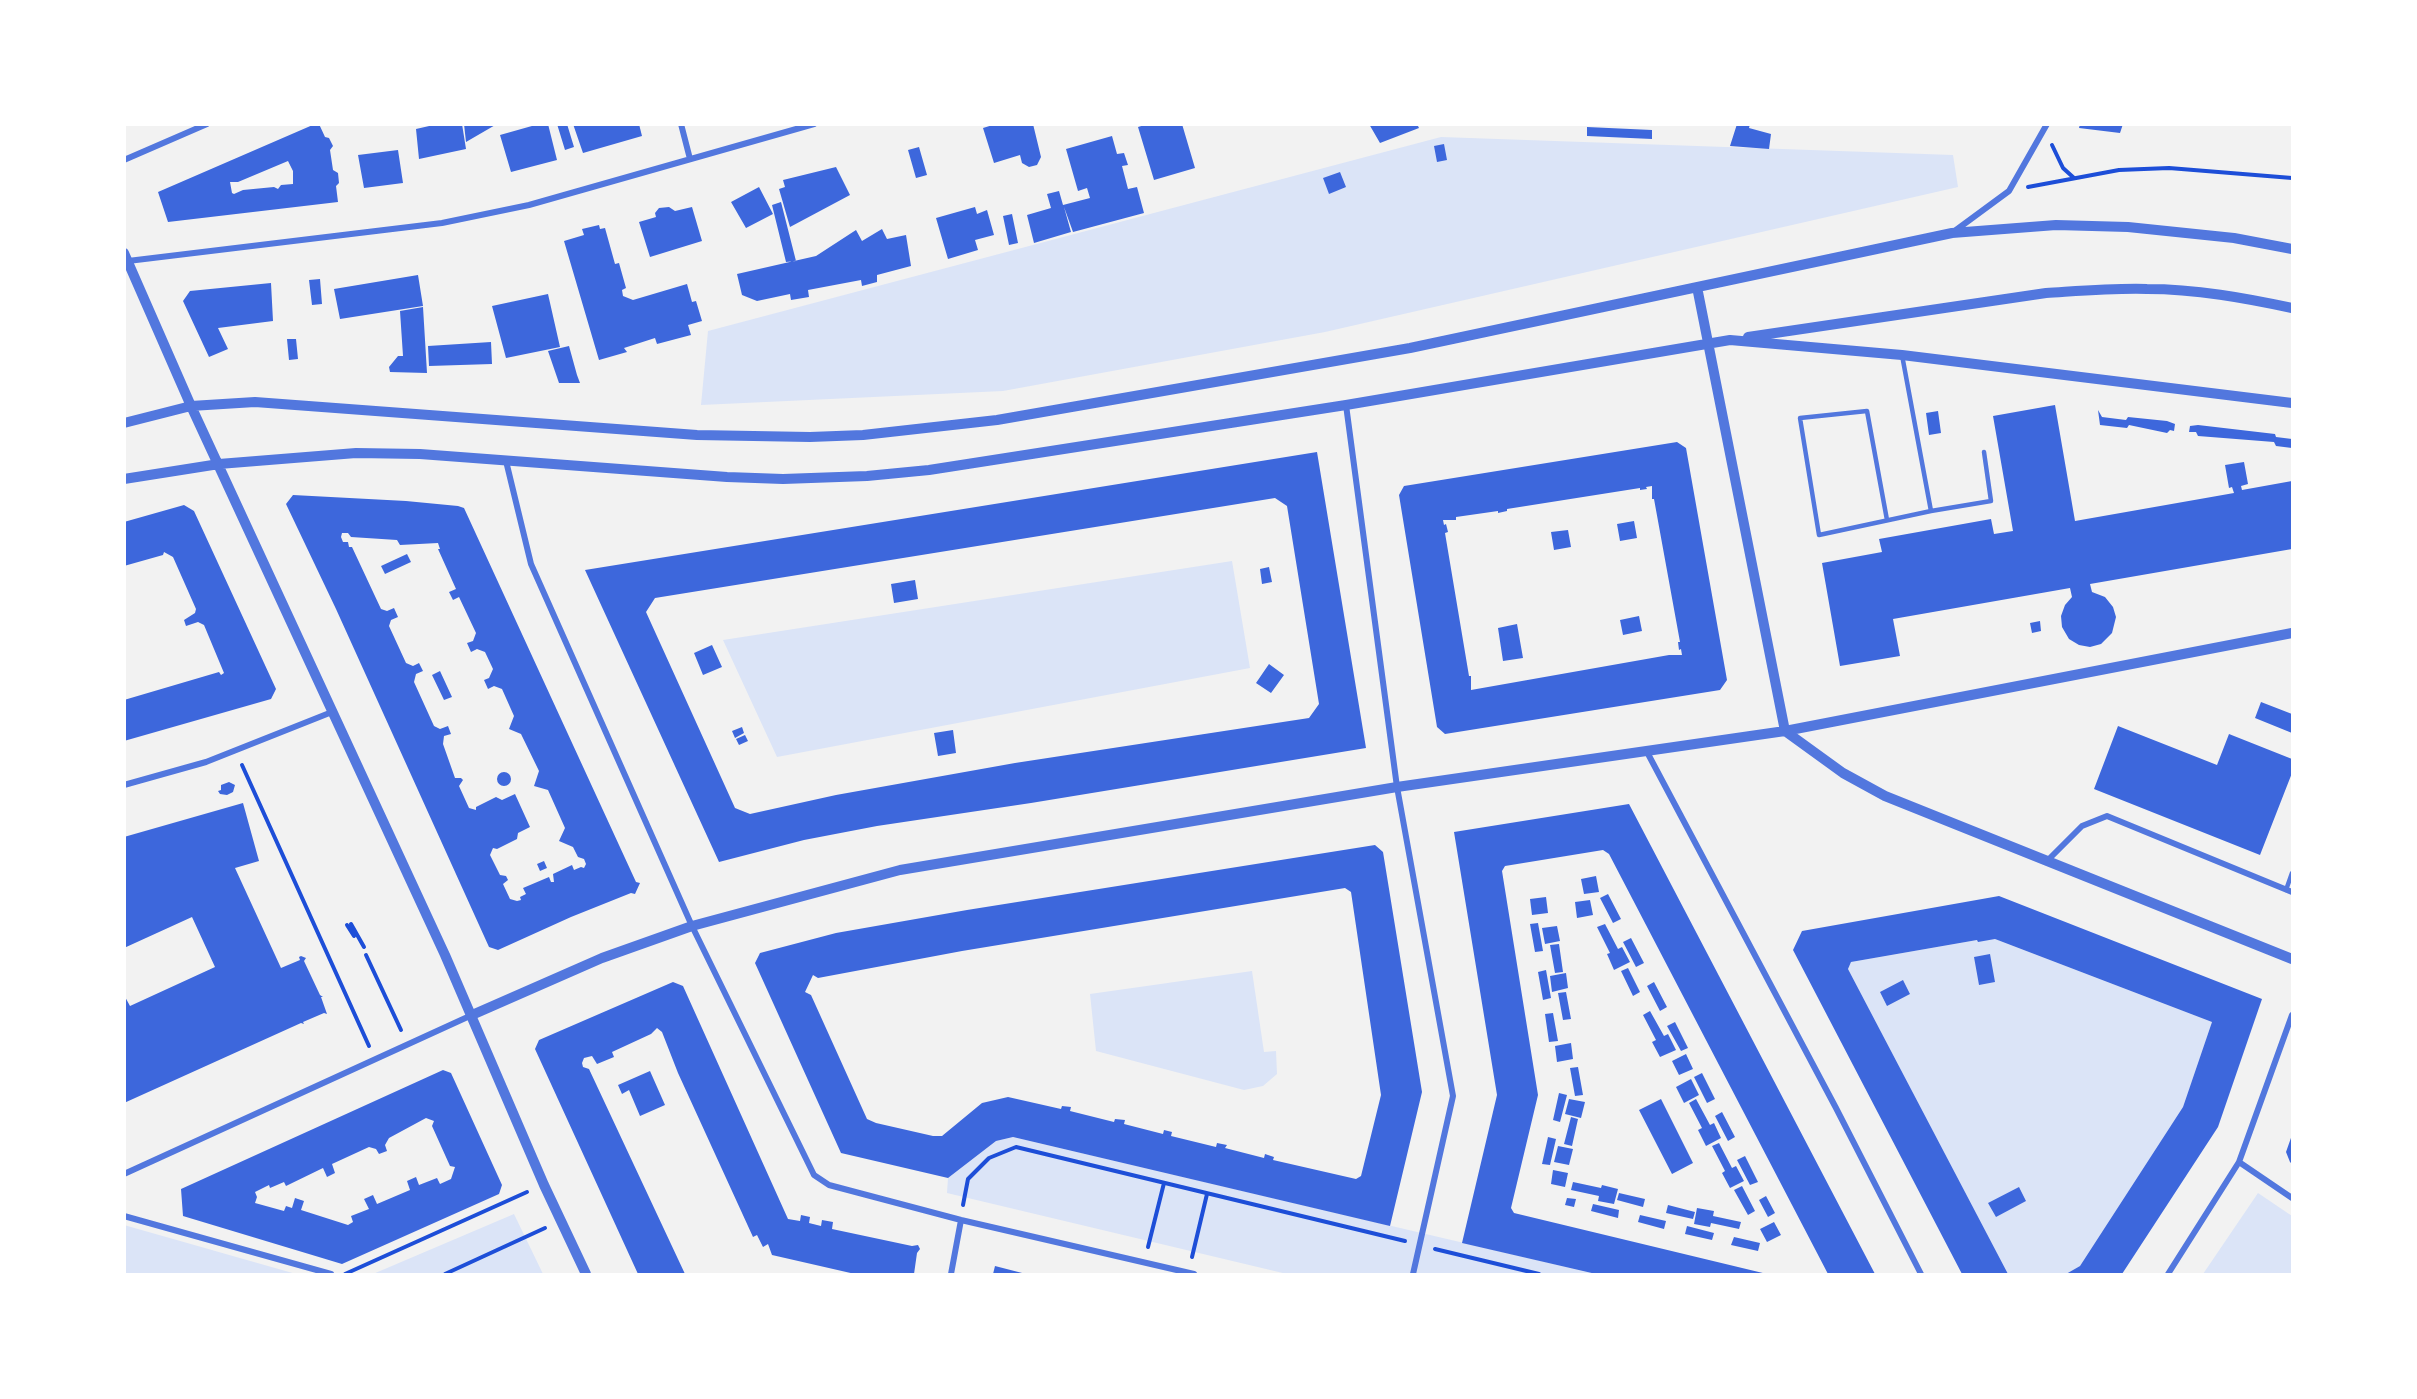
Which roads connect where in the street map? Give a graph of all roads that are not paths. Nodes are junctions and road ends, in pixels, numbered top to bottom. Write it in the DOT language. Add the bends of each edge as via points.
graph roads {
  1 [pos="207,124"];
  2 [pos="681,124"];
  3 [pos="814,124"];
  4 [pos="2047,127"];
  5 [pos="124,159"];
  6 [pos="690,159"];
  7 [pos="1952,233"];
  8 [pos="2292,249"];
  9 [pos="126,257"];
  10 [pos="1697,286"];
  11 [pos="2292,308"];
  12 [pos="1730,340"];
  13 [pos="1706,343"];
  14 [pos="1902,355"];
  15 [pos="2292,403"];
  16 [pos="1346,405"];
  17 [pos="190,406"];
  18 [pos="124,423"];
  19 [pos="1984,452"];
  20 [pos="506,461"];
  21 [pos="219,464"];
  22 [pos="124,479"];
  23 [pos="1931,511"];
  24 [pos="1887,520"];
  25 [pos="2292,633"];
  26 [pos="332,712"];
  27 [pos="1785,731"];
  28 [pos="1647,752"];
  29 [pos="124,785"];
  30 [pos="1397,787"];
  31 [pos="2048,860"];
  32 [pos="2292,873"];
  33 [pos="2289,891"];
  34 [pos="692,927"];
  35 [pos="2292,959"];
  36 [pos="472,1016"];
  37 [pos="2292,1016"];
  38 [pos="2239,1162"];
  39 [pos="124,1174"];
  40 [pos="2292,1197"];
  41 [pos="124,1216"];
  42 [pos="961,1220"];
  43 [pos="1191,1274"];
  44 [pos="331,1275"];
  45 [pos="586,1275"];
  46 [pos="951,1275"];
  47 [pos="1413,1275"];
  48 [pos="1921,1275"];
  49 [pos="2168,1275"];
  1 -- 5 [label="street"];
  2 -- 6 [label="street"];
  3 -- 6 [label="street"];
  4 -- 7 [label="street" via="2009,191"];
  6 -- 9 [label="street" via="529,205 442,223"];
  7 -- 8 [label="street" via="2018,226 2097,226 2185,231"];
  7 -- 10 [label="street"];
  9 -- 17 [label="street"];
  10 -- 13 [label="street"];
  10 -- 17 [label="street" via="1398,350 997,420 863,435 697,435 255,402"];
  11 -- 12 [label="street" via="2198,292 2093,290 2046,293"];
  12 -- 13 [label="street"];
  12 -- 14 [label="street"];
  13 -- 16 [label="street"];
  13 -- 27 [label="street"];
  14 -- 15 [label="street"];
  14 -- 23 [label="lane"];
  16 -- 20 [label="street" via="867,477 728,477"];
  16 -- 30 [label="street"];
  17 -- 18 [label="street"];
  17 -- 21 [label="street"];
  19 -- 23 [label="lane" via="1991,501"];
  20 -- 21 [label="street" via="356,453"];
  20 -- 34 [label="street" via="531,564"];
  21 -- 22 [label="street"];
  21 -- 26 [label="street"];
  23 -- 24 [label="lane"];
  24 -- 24 [label="lane" via="1819,535 1800,418 1867,411"];
  25 -- 27 [label="street"];
  26 -- 29 [label="street" via="206,762"];
  26 -- 36 [label="street"];
  27 -- 28 [label="street"];
  27 -- 31 [label="street" via="1843,773 1885,796"];
  28 -- 30 [label="street"];
  28 -- 48 [label="street"];
  30 -- 34 [label="street" via="900,870"];
  30 -- 47 [label="street" via="1453,1095"];
  31 -- 33 [label="street" via="2082,826 2107,816"];
  31 -- 35 [label="street"];
  32 -- 33 [label="lane"];
  34 -- 36 [label="street" via="602,958"];
  34 -- 42 [label="street" via="814,1175 829,1185"];
  36 -- 39 [label="street"];
  36 -- 45 [label="street"];
  37 -- 38 [label="street"];
  38 -- 40 [label="street"];
  38 -- 49 [label="street"];
  41 -- 44 [label="street"];
  42 -- 43 [label="street"];
  42 -- 46 [label="street"];
}
